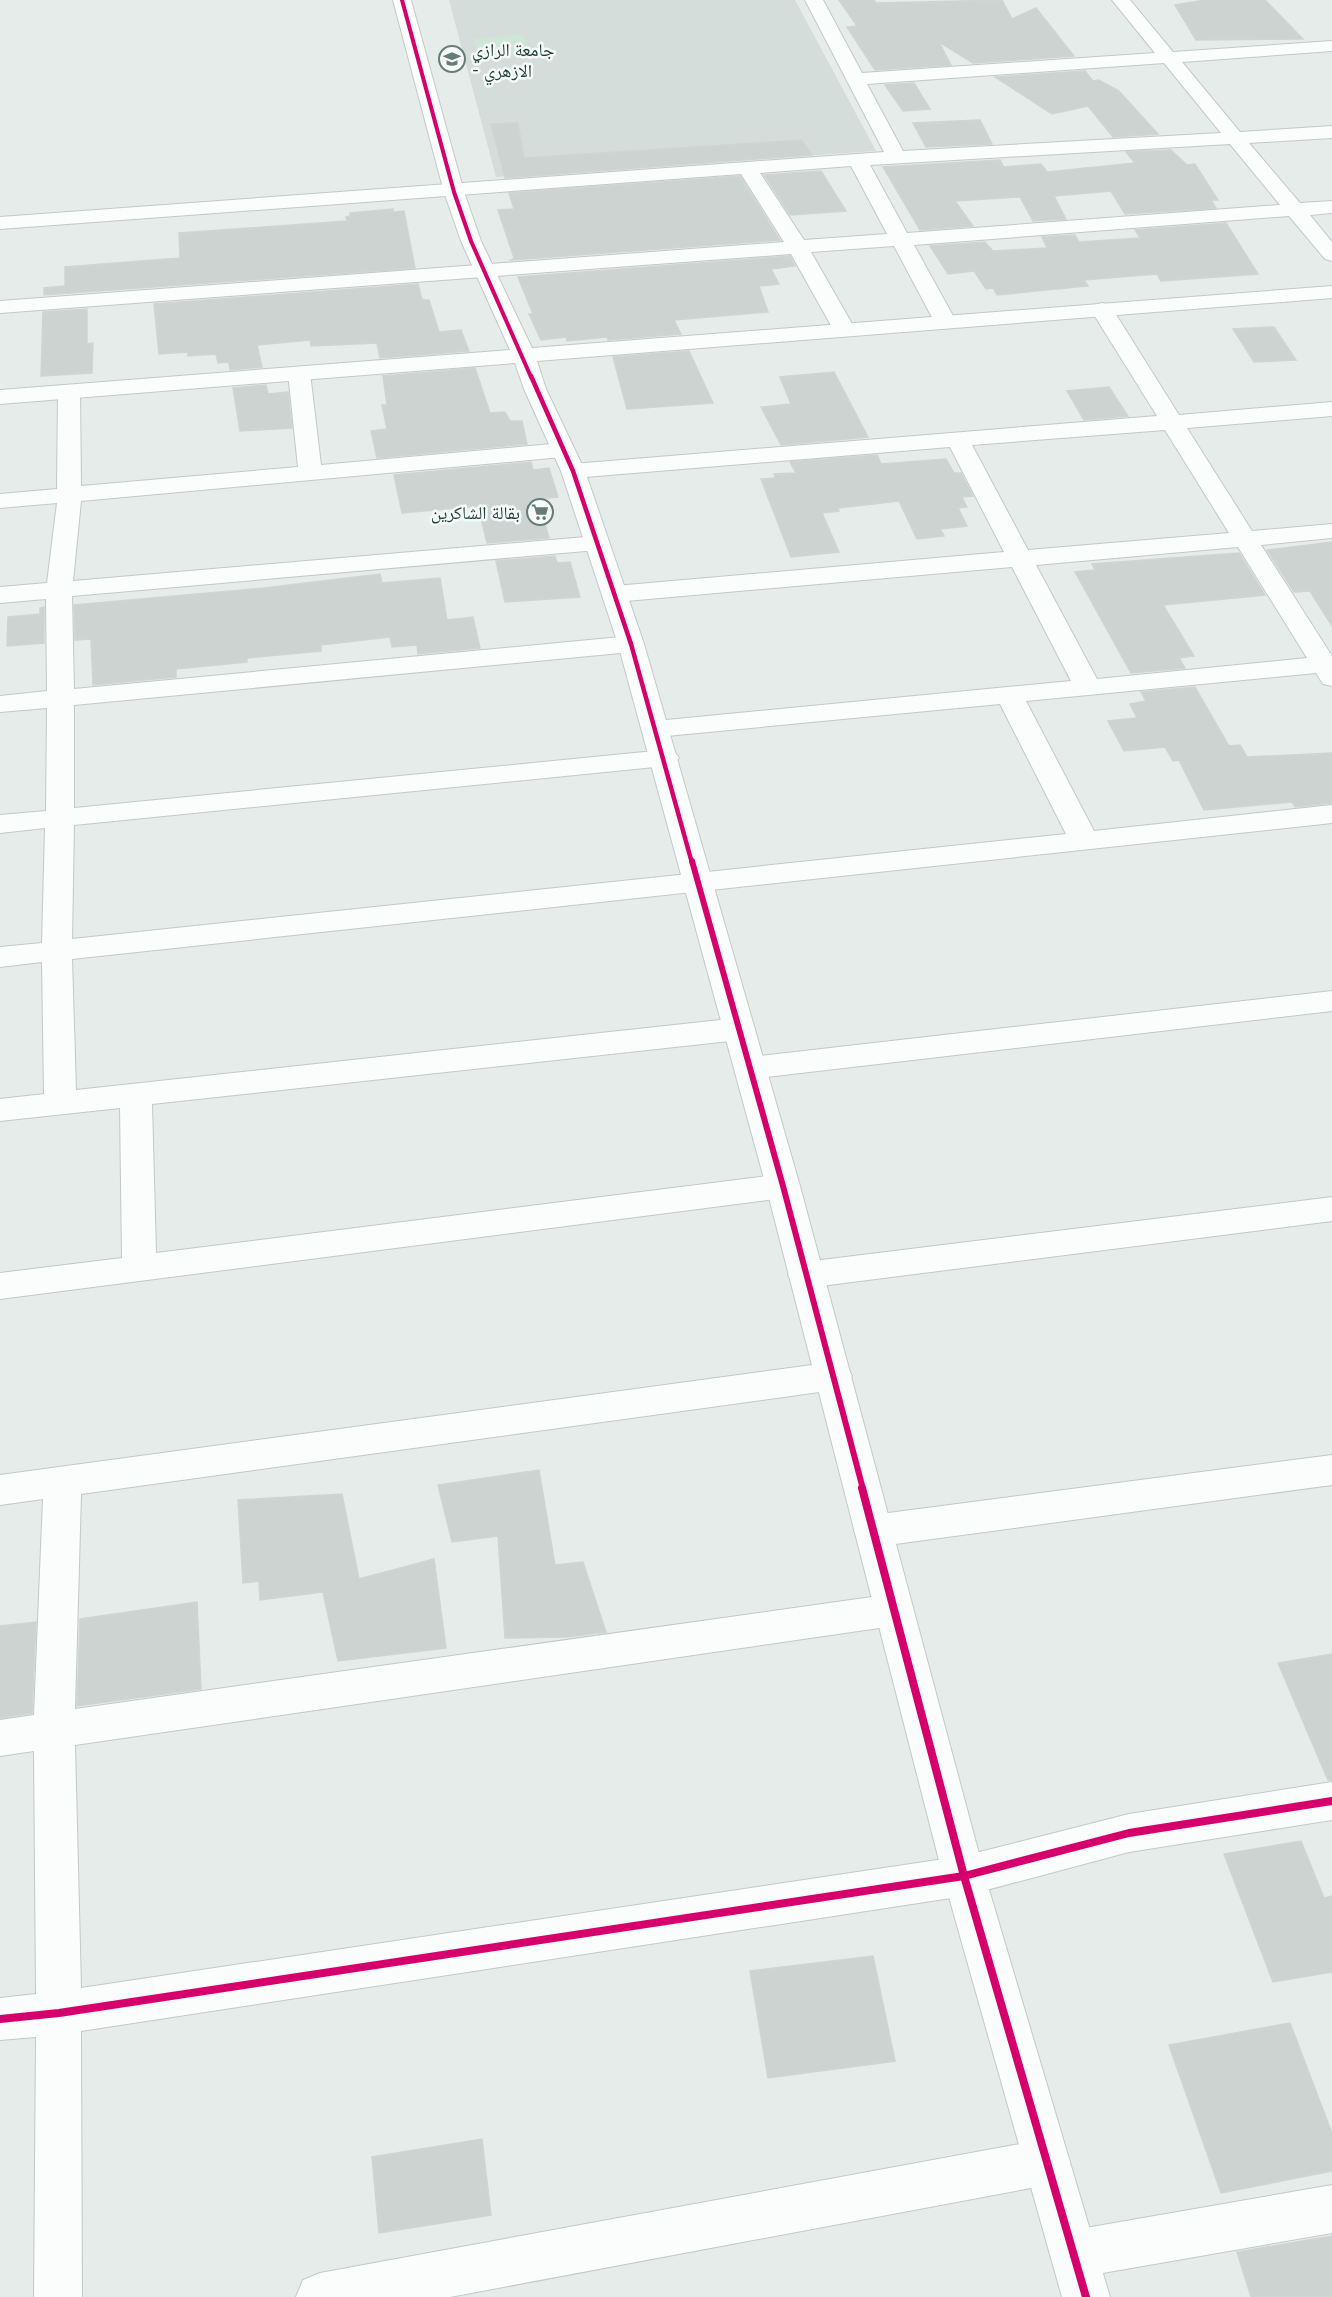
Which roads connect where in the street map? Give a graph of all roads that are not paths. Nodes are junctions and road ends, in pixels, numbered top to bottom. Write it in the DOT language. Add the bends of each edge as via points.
graph roads {
  1 [pos="402,0"];
  2 [pos="814,0"];
  3 [pos="1120,0"];
  4 [pos="1332,46"];
  5 [pos="1168,59"];
  6 [pos="855,80"];
  7 [pos="1332,132"];
  8 [pos="1235,139"];
  9 [pos="897,158"];
  10 [pos="857,160"];
  11 [pos="748,170"];
  12 [pos="454,192"];
  13 [pos="1332,207"];
  14 [pos="1294,209"];
  15 [pos="0,223"];
  16 [pos="899,239"];
  17 [pos="797,246"];
  18 [pos="1332,255"];
  19 [pos="482,270"];
  20 [pos="1332,292"];
  21 [pos="0,307"];
  22 [pos="1102,310"];
  23 [pos="946,322"];
  24 [pos="844,329"];
  25 [pos="524,356"];
  26 [pos="298,374"];
  27 [pos="69,392"];
  28 [pos="0,397"];
  29 [pos="1332,409"];
  30 [pos="1172,422"];
  31 [pos="957,440"];
  32 [pos="567,460"];
  33 [pos="310,472"];
  34 [pos="70,495"];
  35 [pos="0,501"];
  36 [pos="1332,531"];
  37 [pos="1245,539"];
  38 [pos="597,543"];
  39 [pos="1019,559"];
  40 [pos="59,589"];
  41 [pos="615,594"];
  42 [pos="0,595"];
  43 [pos="631,644"];
  44 [pos="1329,669"];
  45 [pos="1088,687"];
  46 [pos="1009,695"];
  47 [pos="59,698"];
  48 [pos="0,704"];
  49 [pos="660,744"];
  50 [pos="1332,814"];
  51 [pos="58,819"];
  52 [pos="0,824"];
  53 [pos="1084,840"];
  54 [pos="698,882"];
  55 [pos="57,951"];
  56 [pos="0,957"];
  57 [pos="1332,1001"];
  58 [pos="739,1029"];
  59 [pos="750,1068"];
  60 [pos="136,1095"];
  61 [pos="60,1102"];
  62 [pos="0,1110"];
  63 [pos="783,1186"];
  64 [pos="1332,1209"];
  65 [pos="140,1270"];
  66 [pos="805,1275"];
  67 [pos="0,1286"];
  68 [pos="834,1376"];
  69 [pos="1332,1470"];
  70 [pos="63,1481"];
  71 [pos="0,1490"];
  72 [pos="873,1531"];
  73 [pos="893,1610"];
  74 [pos="54,1731"];
  75 [pos="0,1738"];
  76 [pos="1332,1801"];
  77 [pos="964,1876"];
  78 [pos="59,2013"];
  79 [pos="0,2019"];
  80 [pos="1047,2162"];
  81 [pos="1332,2209"];
  82 [pos="1080,2276"];
  83 [pos="58,2297"];
  84 [pos="320,2297"];
  1 -- 12 [label="street"];
  2 -- 6 [label="street"];
  3 -- 5 [label="street"];
  4 -- 5 [label="street"];
  5 -- 6 [label="street"];
  5 -- 8 [label="street"];
  6 -- 9 [label="street"];
  7 -- 8 [label="street"];
  8 -- 9 [label="street"];
  8 -- 14 [label="street"];
  9 -- 10 [label="street"];
  10 -- 11 [label="street"];
  10 -- 16 [label="street"];
  11 -- 12 [label="street"];
  11 -- 17 [label="street"];
  12 -- 15 [label="street"];
  12 -- 19 [label="street"];
  13 -- 14 [label="street"];
  14 -- 16 [label="street"];
  14 -- 18 [label="street"];
  16 -- 17 [label="street"];
  16 -- 23 [label="street"];
  17 -- 19 [label="street"];
  17 -- 24 [label="street"];
  19 -- 21 [label="street"];
  19 -- 25 [label="street"];
  20 -- 22 [label="street"];
  22 -- 23 [label="street"];
  22 -- 30 [label="street"];
  23 -- 24 [label="street"];
  24 -- 25 [label="street"];
  25 -- 26 [label="street"];
  25 -- 32 [label="street"];
  26 -- 27 [label="street"];
  26 -- 33 [label="street"];
  27 -- 28 [label="street"];
  27 -- 34 [label="street"];
  29 -- 30 [label="street"];
  30 -- 31 [label="street"];
  30 -- 37 [label="street"];
  31 -- 32 [label="street"];
  31 -- 39 [label="street"];
  32 -- 33 [label="street"];
  32 -- 38 [label="street"];
  33 -- 34 [label="street"];
  34 -- 35 [label="street"];
  34 -- 40 [label="street"];
  36 -- 37 [label="street"];
  37 -- 39 [label="street"];
  37 -- 44 [label="street"];
  38 -- 40 [label="street"];
  38 -- 41 [label="street"];
  39 -- 41 [label="street"];
  39 -- 45 [label="street"];
  40 -- 42 [label="street"];
  40 -- 47 [label="street"];
  41 -- 43 [label="street"];
  43 -- 47 [label="street"];
  43 -- 49 [label="street"];
  44 -- 45 [label="street"];
  45 -- 46 [label="street"];
  46 -- 49 [label="street"];
  46 -- 53 [label="street"];
  47 -- 48 [label="street"];
  47 -- 51 [label="street"];
  49 -- 51 [label="street"];
  49 -- 54 [label="street"];
  50 -- 53 [label="street"];
  51 -- 52 [label="street"];
  51 -- 55 [label="street"];
  53 -- 54 [label="street"];
  54 -- 55 [label="street"];
  54 -- 58 [label="street"];
  55 -- 56 [label="street"];
  55 -- 61 [label="street"];
  57 -- 59 [label="street"];
  58 -- 59 [label="street"];
  58 -- 60 [label="street"];
  59 -- 63 [label="street"];
  60 -- 61 [label="street"];
  60 -- 65 [label="street"];
  61 -- 62 [label="street"];
  63 -- 65 [label="street"];
  63 -- 66 [label="street"];
  64 -- 66 [label="street"];
  65 -- 67 [label="street"];
  66 -- 68 [label="street"];
  68 -- 70 [label="street"];
  68 -- 72 [label="street"];
  69 -- 72 [label="street"];
  70 -- 71 [label="street"];
  70 -- 74 [label="street"];
  72 -- 73 [label="street"];
  73 -- 74 [label="street"];
  73 -- 77 [label="street"];
  74 -- 75 [label="street"];
  74 -- 78 [label="street"];
  76 -- 77 [label="street" via="1129,1833"];
  77 -- 78 [label="street"];
  77 -- 80 [label="street"];
  78 -- 79 [label="street"];
  78 -- 83 [label="street"];
  80 -- 82 [label="street"];
  80 -- 84 [label="street"];
  81 -- 82 [label="street"];
}
